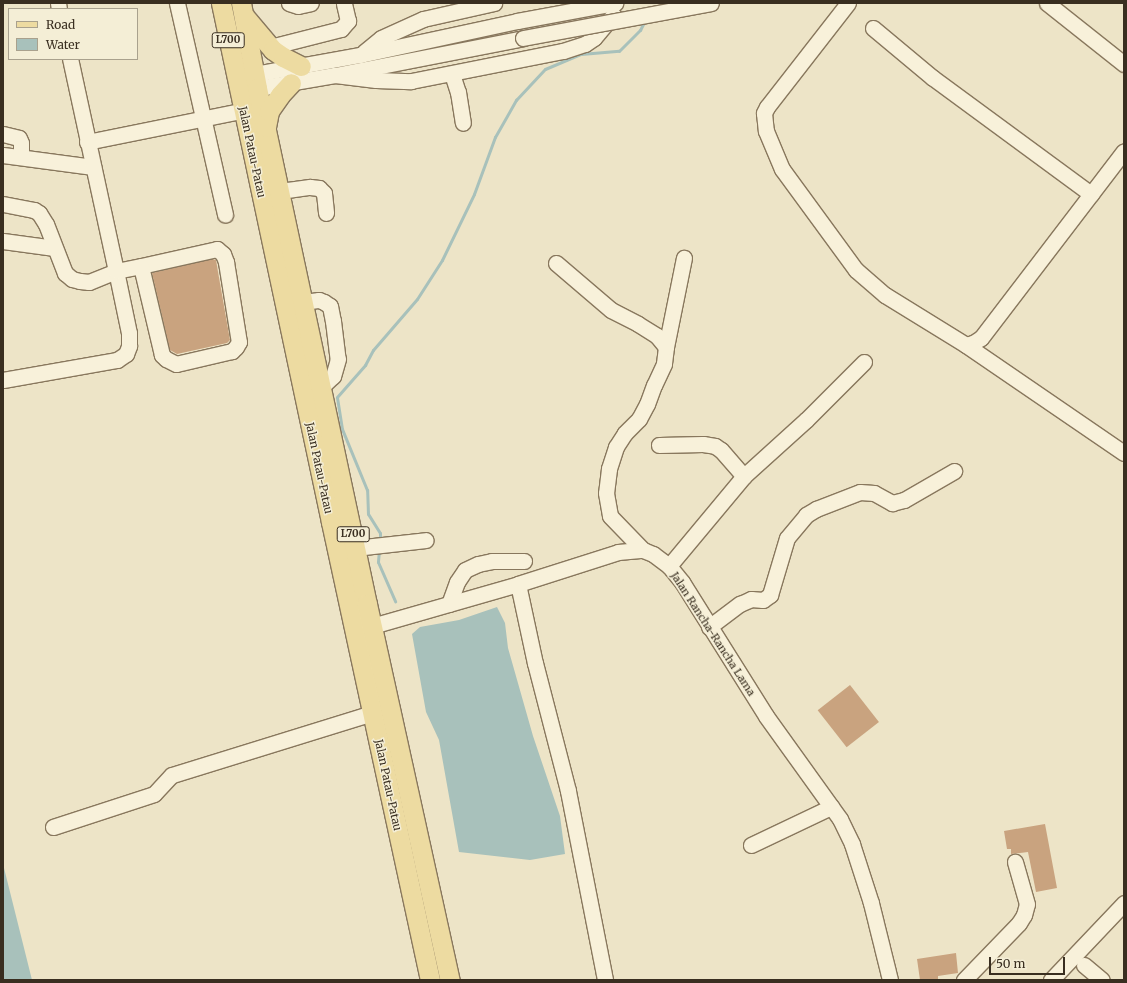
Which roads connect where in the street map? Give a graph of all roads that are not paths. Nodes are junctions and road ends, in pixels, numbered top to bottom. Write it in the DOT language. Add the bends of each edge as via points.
graph roads {
  1 [pos="177,3"];
  2 [pos="221,3"];
  3 [pos="289,3"];
  4 [pos="311,3"];
  5 [pos="344,3"];
  6 [pos="494,3"];
  7 [pos="615,3"];
  8 [pos="622,3"];
  9 [pos="711,3"];
  10 [pos="848,3"];
  11 [pos="1047,3"];
  12 [pos="242,10"];
  13 [pos="873,28"];
  14 [pos="270,47"];
  15 [pos="360,55"];
  16 [pos="70,60"];
  17 [pos="1124,64"];
  18 [pos="301,66"];
  19 [pos="452,74"];
  20 [pos="335,75"];
  21 [pos="256,81"];
  22 [pos="291,83"];
  23 [pos="237,84"];
  24 [pos="261,106"];
  25 [pos="243,110"];
  26 [pos="203,118"];
  27 [pos="463,124"];
  28 [pos="266,127"];
  29 [pos="3,134"];
  30 [pos="88,142"];
  31 [pos="1124,151"];
  32 [pos="3,155"];
  33 [pos="21,157"];
  34 [pos="93,167"];
  35 [pos="280,191"];
  36 [pos="1091,194"];
  37 [pos="3,204"];
  38 [pos="326,213"];
  39 [pos="225,215"];
  40 [pos="3,241"];
  41 [pos="55,248"];
  42 [pos="684,258"];
  43 [pos="556,263"];
  44 [pos="141,266"];
  45 [pos="116,271"];
  46 [pos="304,302"];
  47 [pos="966,345"];
  48 [pos="666,347"];
  49 [pos="864,362"];
  50 [pos="3,380"];
  51 [pos="321,386"];
  52 [pos="658,445"];
  53 [pos="1124,453"];
  54 [pos="954,471"];
  55 [pos="744,476"];
  56 [pos="426,540"];
  57 [pos="355,548"];
  58 [pos="643,550"];
  59 [pos="524,561"];
  60 [pos="669,566"];
  61 [pos="518,584"];
  62 [pos="449,604"];
  63 [pos="372,626"];
  64 [pos="709,627"];
  65 [pos="372,713"];
  66 [pos="832,807"];
  67 [pos="53,827"];
  68 [pos="751,845"];
  69 [pos="1015,862"];
  70 [pos="1124,902"];
  71 [pos="1084,965"];
  72 [pos="430,980"];
  73 [pos="450,980"];
  74 [pos="605,980"];
  75 [pos="890,980"];
  76 [pos="964,980"];
  77 [pos="1051,980"];
  78 [pos="1102,980"];
  1 -- 26 [label="street"];
  2 -- 23 [label="main road, Jalan Patau-Patau / L700"];
  3 -- 4 [label="street" via="298,6"];
  5 -- 14 [label="street" via="348,20 342,29"];
  6 -- 15 [label="street" via="423,19 381,38"];
  7 -- 15 [label="street"];
  8 -- 19 [label="street" via="600,32 585,44"];
  9 -- 20 [label="street, bridge"];
  10 -- 47 [label="street" via="768,107 764,114 766,130 782,169 856,270 886,295"];
  11 -- 17 [label="street"];
  12 -- 14 [label="main road"];
  12 -- 21 [label="main road, Jalan Patau-Patau / L700"];
  13 -- 36 [label="street" via="933,78"];
  14 -- 18 [label="main road"];
  15 -- 18 [label="street"];
  16 -- 30 [label="street"];
  18 -- 21 [label="street"];
  19 -- 20 [label="street" via="411,81"];
  19 -- 27 [label="street"];
  20 -- 22 [label="street"];
  21 -- 22 [label="street"];
  21 -- 23 [label="street"];
  21 -- 24 [label="main road, Jalan Patau-Patau / L700"];
  22 -- 28 [label="main road" via="269,111"];
  23 -- 25 [label="main road, Jalan Patau-Patau / L700"];
  24 -- 25 [label="street"];
  24 -- 28 [label="main road, Jalan Patau-Patau / L700"];
  25 -- 26 [label="street"];
  25 -- 65 [label="main road, Jalan Patau-Patau / L700"];
  26 -- 30 [label="street"];
  26 -- 39 [label="street"];
  28 -- 35 [label="main road, Jalan Patau-Patau / L700"];
  29 -- 33 [label="street" via="19,138"];
  30 -- 34 [label="street"];
  31 -- 36 [label="street"];
  32 -- 33 [label="street"];
  33 -- 34 [label="street"];
  34 -- 45 [label="street"];
  35 -- 38 [label="street" via="318,188 324,193"];
  35 -- 46 [label="main road, Jalan Patau-Patau / L700"];
  36 -- 47 [label="street" via="981,338"];
  37 -- 41 [label="street" via="39,213"];
  40 -- 41 [label="street"];
  41 -- 45 [label="street" via="65,273 72,279 89,282"];
  42 -- 48 [label="street, Jalan Rancha-Rancha Lama"];
  43 -- 48 [label="street" via="611,310 651,332"];
  44 -- 44 [label="street" via="162,355 166,359 176,364 232,352 239,342 223,254 217,250"];
  44 -- 45 [label="street"];
  45 -- 50 [label="street" via="129,333 126,354 117,360"];
  46 -- 51 [label="main road, Jalan Patau-Patau / L700"];
  46 -- 51 [label="street" via="319,300 330,306 338,359 334,376"];
  47 -- 53 [label="street"];
  48 -- 58 [label="street, Jalan Rancha-Rancha Lama" via="664,364 647,404 639,419 616,447 609,469 607,487 610,516"];
  49 -- 55 [label="street" via="806,420"];
  51 -- 57 [label="main road, Jalan Patau-Patau / L700"];
  52 -- 55 [label="street" via="714,446 721,450"];
  54 -- 64 [label="street" via="904,500 892,503 874,493 860,492 816,508 806,515 786,538 770,595 763,600 751,599 740,604"];
  55 -- 60 [label="street"];
  56 -- 57 [label="street"];
  57 -- 63 [label="main road, Jalan Patau-Patau / L700"];
  58 -- 60 [label="street, Jalan Rancha-Rancha Lama"];
  58 -- 61 [label="street" via="618,552"];
  59 -- 62 [label="street" via="492,561 466,570 457,582"];
  60 -- 64 [label="street, Jalan Rancha-Rancha Lama" via="682,582"];
  61 -- 62 [label="street"];
  61 -- 74 [label="street" via="535,663 568,791"];
  62 -- 63 [label="street"];
  63 -- 73 [label="main road, Jalan Patau-Patau / L700"];
  64 -- 66 [label="street, Jalan Rancha-Rancha Lama" via="766,716"];
  65 -- 67 [label="street" via="172,775 154,794"];
  65 -- 72 [label="main road, Jalan Patau-Patau / L700"];
  66 -- 68 [label="street"];
  66 -- 75 [label="street, Jalan Rancha-Rancha Lama" via="852,844 871,903"];
  69 -- 76 [label="street" via="1027,904 1024,915"];
  70 -- 77 [label="street"];
  71 -- 78 [label="street"];
}
